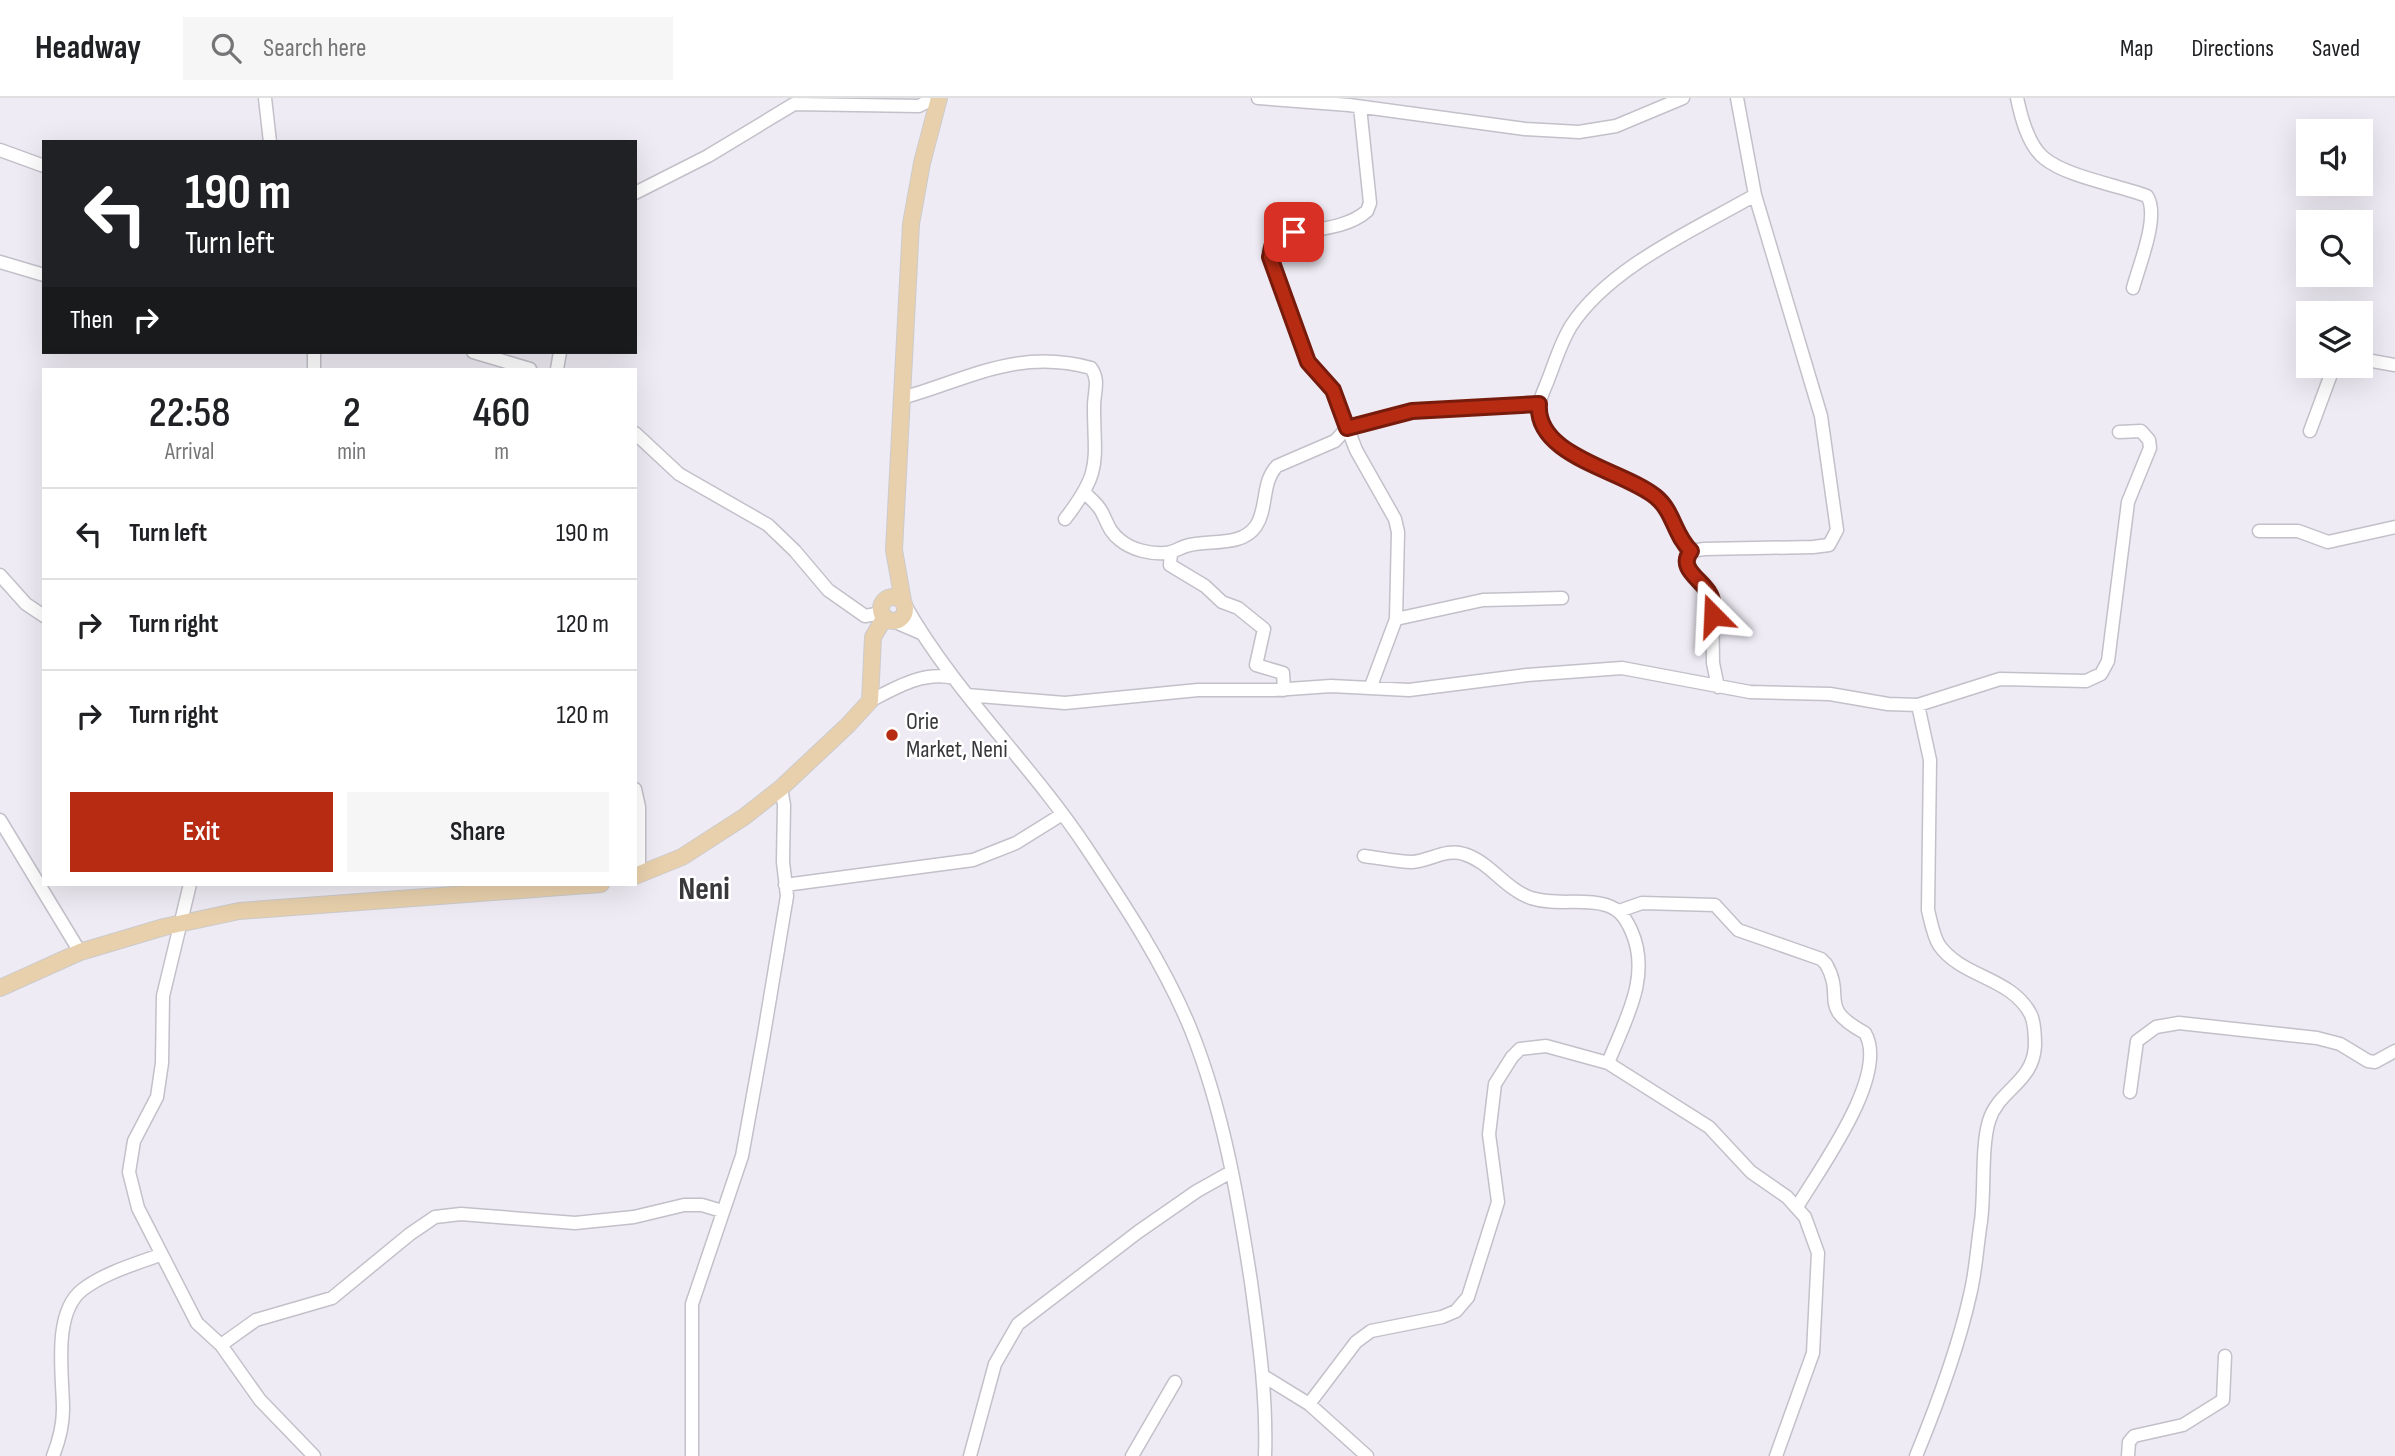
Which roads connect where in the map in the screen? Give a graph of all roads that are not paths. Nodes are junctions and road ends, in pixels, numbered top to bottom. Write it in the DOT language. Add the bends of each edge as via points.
graph roads {
  1 [pos="265,98"];
  2 [pos="937,98"];
  3 [pos="1258,98"];
  4 [pos="1683,98"];
  5 [pos="1737,98"];
  6 [pos="2017,98"];
  7 [pos="1360,107"];
  8 [pos="270,140"];
  9 [pos="0,150"];
  10 [pos="42,165"];
  11 [pos="637,192"];
  12 [pos="1755,195"];
  13 [pos="0,262"];
  14 [pos="42,274"];
  15 [pos="2133,288"];
  16 [pos="480,354"];
  17 [pos="2373,361"];
  18 [pos="2395,365"];
  19 [pos="527,368"];
  20 [pos="2330,378"];
  21 [pos="902,398"];
  22 [pos="1539,404"];
  23 [pos="1347,428"];
  24 [pos="2310,431"];
  25 [pos="2119,432"];
  26 [pos="637,435"];
  27 [pos="1085,493"];
  28 [pos="1065,519"];
  29 [pos="2395,527"];
  30 [pos="2259,531"];
  31 [pos="894,550"];
  32 [pos="1691,551"];
  33 [pos="1171,552"];
  34 [pos="0,575"];
  35 [pos="1562,598"];
  36 [pos="904,603"];
  37 [pos="886,613"];
  38 [pos="42,615"];
  39 [pos="1396,619"];
  40 [pos="921,634"];
  41 [pos="954,678"];
  42 [pos="1371,686"];
  43 [pos="1718,687"];
  44 [pos="1284,690"];
  45 [pos="967,695"];
  46 [pos="870,701"];
  47 [pos="1919,705"];
  48 [pos="781,788"];
  49 [pos="637,798"];
  50 [pos="1061,815"];
  51 [pos="0,820"];
  52 [pos="1364,856"];
  53 [pos="637,875"];
  54 [pos="785,885"];
  55 [pos="189,886"];
  56 [pos="574,886"];
  57 [pos="1619,911"];
  58 [pos="179,924"];
  59 [pos="80,952"];
  60 [pos="0,988"];
  61 [pos="2395,1051"];
  62 [pos="1608,1063"];
  63 [pos="2130,1093"];
  64 [pos="1231,1172"];
  65 [pos="1797,1207"];
  66 [pos="722,1211"];
  67 [pos="160,1255"];
  68 [pos="221,1345"];
  69 [pos="2225,1356"];
  70 [pos="1265,1377"];
  71 [pos="1175,1382"];
  72 [pos="1309,1404"];
  73 [pos="53,1456"];
  74 [pos="314,1456"];
  75 [pos="692,1456"];
  76 [pos="970,1456"];
  77 [pos="1132,1456"];
  78 [pos="1265,1456"];
  79 [pos="1367,1456"];
  80 [pos="1776,1456"];
  81 [pos="1916,1456"];
  82 [pos="2128,1456"];
  1 -- 8 [label="street"];
  2 -- 11 [label="street" via="919,106 794,104"];
  2 -- 21 [label="main road" via="911,224"];
  3 -- 7 [label="street"];
  4 -- 7 [label="street" via="1616,126 1579,132 1464,123"];
  5 -- 12 [label="street"];
  6 -- 15 [label="street" via="2029,135 2042,156 2147,196 2152,204 2152,220"];
  7 -- 23 [label="street" via="1370,203 1367,211 1343,225 1274,239 1269,250 1308,362 1333,390"];
  9 -- 10 [label="street"];
  12 -- 22 [label="street" via="1654,253 1605,288 1571,326"];
  12 -- 32 [label="street" via="1821,416 1837,530 1829,545"];
  13 -- 14 [label="street"];
  16 -- 19 [label="street"];
  17 -- 18 [label="street"];
  20 -- 24 [label="street"];
  21 -- 27 [label="street" via="1001,365 1052,362 1091,368 1096,380 1097,458"];
  21 -- 31 [label="main road"];
  22 -- 23 [label="street" via="1412,411"];
  22 -- 32 [label="street" via="1541,426 1551,437 1653,494 1666,506"];
  23 -- 33 [label="street" via="1335,441 1277,466 1263,496 1258,522 1246,536"];
  23 -- 39 [label="street" via="1395,519"];
  25 -- 47 [label="street" via="2141,431 2150,448 2128,502 2105,668 2086,681 2000,679"];
  26 -- 37 [label="street" via="679,474 768,525 838,600 865,616"];
  27 -- 28 [label="street"];
  27 -- 33 [label="street" via="1120,540 1139,550"];
  29 -- 30 [label="street" via="2328,542 2298,531"];
  31 -- 36 [label="main road"];
  31 -- 37 [label="main road"];
  32 -- 43 [label="street" via="1687,566 1712,600"];
  33 -- 44 [label="street" via="1170,565 1177,572 1205,586 1211,595 1238,608 1264,629 1256,665 1283,673"];
  34 -- 38 [label="street"];
  35 -- 39 [label="street" via="1483,600"];
  36 -- 37 [label="main road" via="904,614"];
  36 -- 40 [label="street"];
  37 -- 40 [label="street"];
  37 -- 46 [label="main road" via="873,637"];
  39 -- 42 [label="street"];
  40 -- 41 [label="street"];
  41 -- 45 [label="street"];
  41 -- 46 [label="street" via="929,676"];
  42 -- 43 [label="street" via="1409,690 1622,668"];
  42 -- 44 [label="street"];
  43 -- 47 [label="street"];
  44 -- 45 [label="street" via="1198,690 1065,703"];
  45 -- 50 [label="street"];
  46 -- 48 [label="main road"];
  47 -- 81 [label="street" via="1930,760 1928,910 1933,933 1956,961 2018,998 2031,1016 2035,1035 2030,1070 1989,1119 1986,1188 1970,1295"];
  48 -- 53 [label="main road" via="713,839"];
  48 -- 54 [label="street"];
  49 -- 53 [label="street"];
  50 -- 54 [label="street" via="1016,843 973,860"];
  50 -- 64 [label="street" via="1149,950 1191,1029 1208,1076"];
  51 -- 59 [label="street"];
  52 -- 57 [label="street" via="1410,862 1457,852 1474,858 1529,897 1605,905"];
  54 -- 66 [label="street" via="787,897 742,1156"];
  55 -- 58 [label="street"];
  56 -- 58 [label="main road" via="239,911"];
  57 -- 62 [label="street" via="1639,956 1639,982"];
  57 -- 65 [label="street" via="1642,903 1715,905 1738,930 1826,964 1837,1013 1865,1033 1869,1051 1850,1119"];
  58 -- 59 [label="main road"];
  58 -- 67 [label="street" via="163,996 157,1097 134,1141 130,1172 138,1208"];
  59 -- 60 [label="main road"];
  61 -- 63 [label="street" via="2375,1062 2318,1038 2179,1023 2156,1027 2137,1041"];
  62 -- 65 [label="street" via="1709,1127 1751,1172"];
  62 -- 72 [label="street" via="1546,1046 1520,1049 1512,1057 1495,1084 1490,1108 1490,1155 1498,1202 1468,1297 1456,1311 1442,1317 1371,1331 1356,1342"];
  64 -- 70 [label="street"];
  64 -- 76 [label="street" via="1138,1232 1018,1324 995,1364"];
  65 -- 80 [label="street" via="1818,1252 1813,1353"];
  66 -- 68 [label="street" via="684,1205 634,1217 575,1223 461,1214 435,1217 332,1298 256,1320"];
  66 -- 75 [label="street" via="692,1304"];
  67 -- 68 [label="street" via="197,1322"];
  67 -- 73 [label="street" via="95,1281 73,1302 59,1354 63,1410"];
  68 -- 74 [label="street" via="260,1400"];
  69 -- 82 [label="street" via="2223,1400 2183,1425 2134,1436"];
  70 -- 72 [label="street"];
  70 -- 78 [label="street"];
  71 -- 77 [label="street"];
  72 -- 79 [label="street"];
}
